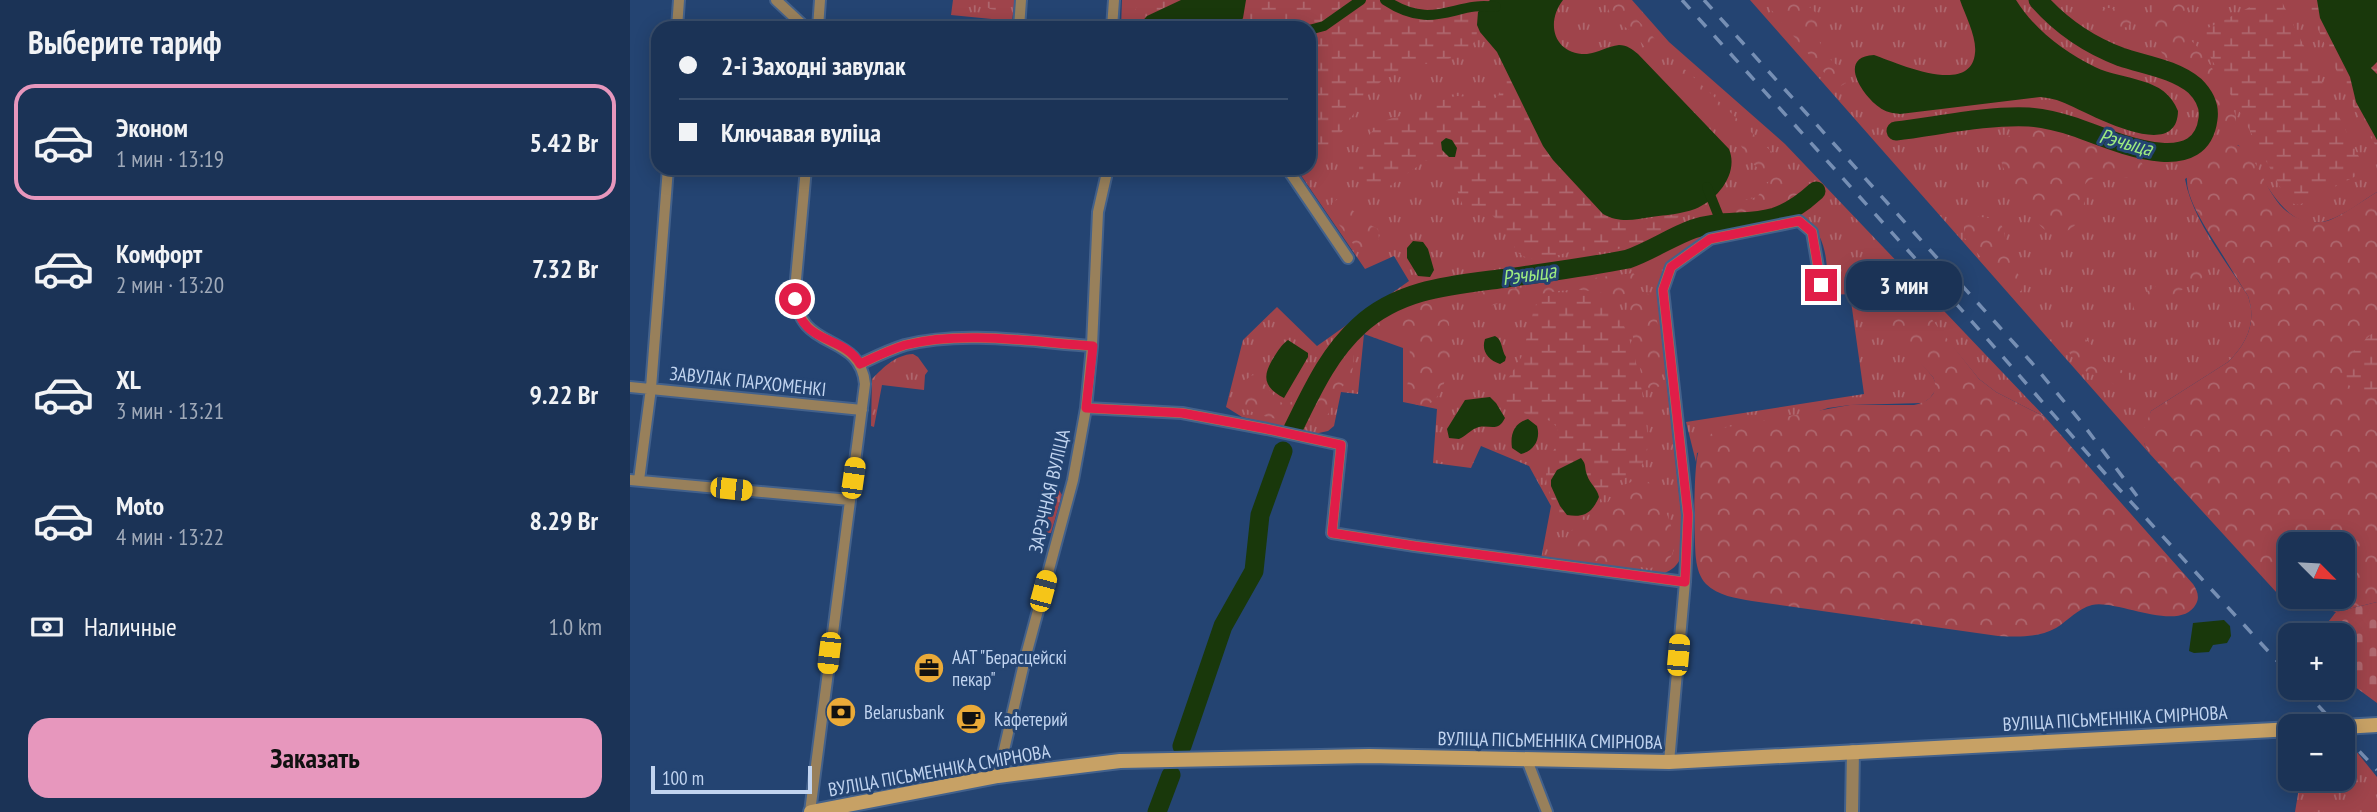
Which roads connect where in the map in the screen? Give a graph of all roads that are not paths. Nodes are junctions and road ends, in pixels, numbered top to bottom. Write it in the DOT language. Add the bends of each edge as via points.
graph roads {
  1 [pos="679,0"];
  2 [pos="776,0"];
  3 [pos="820,0"];
  4 [pos="1021,0"];
  5 [pos="1114,0"];
  6 [pos="678,21"];
  7 [pos="798,21"];
  8 [pos="818,21"];
  9 [pos="1020,21"];
  10 [pos="1112,21"];
  11 [pos="667,175"];
  12 [pos="805,175"];
  13 [pos="1106,175"];
  14 [pos="1292,175"];
  15 [pos="1348,258"];
  16 [pos="1821,285"];
  17 [pos="1093,346"];
  18 [pos="860,364"];
  19 [pos="630,387"];
  20 [pos="651,388"];
  21 [pos="1086,408"];
  22 [pos="862,410"];
  23 [pos="634,480"];
  24 [pos="850,500"];
  25 [pos="1685,582"];
  26 [pos="2377,725"];
  27 [pos="2355,726"];
  28 [pos="2278,730"];
  29 [pos="1853,751"];
  30 [pos="1527,760"];
  31 [pos="1669,762"];
  32 [pos="998,776"];
  33 [pos="811,812"];
  34 [pos="1548,812"];
  35 [pos="1852,812"];
  1 -- 6 [label="street"];
  2 -- 7 [label="street"];
  3 -- 8 [label="street"];
  4 -- 9 [label="street"];
  5 -- 10 [label="street"];
  11 -- 20 [label="street"];
  12 -- 18 [label="street" via="796,306 812,331 851,353"];
  13 -- 17 [label="street, ЗАРЭЧНАЯ ВУЛІЦА" via="1098,212"];
  14 -- 15 [label="street"];
  16 -- 25 [label="street" via="1812,232 1799,221 1710,239 1671,267 1663,290 1688,515"];
  17 -- 18 [label="street" via="961,337 888,350"];
  17 -- 21 [label="street, ЗАРЭЧНАЯ ВУЛІЦА"];
  18 -- 22 [label="street"];
  19 -- 20 [label="street, ЗАВУЛАК ПАРХОМЕНКІ"];
  20 -- 22 [label="street, ЗАВУЛАК ПАРХОМЕНКІ"];
  20 -- 23 [label="street"];
  21 -- 25 [label="street" via="1182,413 1341,445 1332,533"];
  21 -- 32 [label="street, ЗАРЭЧНАЯ ВУЛІЦА" via="1073,480"];
  22 -- 24 [label="street"];
  23 -- 24 [label="street"];
  24 -- 33 [label="street"];
  25 -- 31 [label="street"];
  26 -- 27 [label="main road"];
  28 -- 29 [label="main road, ВУЛІЦА ПІСЬМЕННІКА СМІРНОВА"];
  29 -- 31 [label="main road, ВУЛІЦА ПІСЬМЕННІКА СМІРНОВА"];
  29 -- 35 [label="street"];
  30 -- 31 [label="main road, ВУЛІЦА ПІСЬМЕННІКА СМІРНОВА"];
  30 -- 32 [label="main road, ВУЛІЦА ПІСЬМЕННІКА СМІРНОВА" via="1213,758 1121,761"];
  30 -- 34 [label="street"];
  32 -- 33 [label="main road, ВУЛІЦА ПІСЬМЕННІКА СМІРНОВА" via="901,802"];
}
